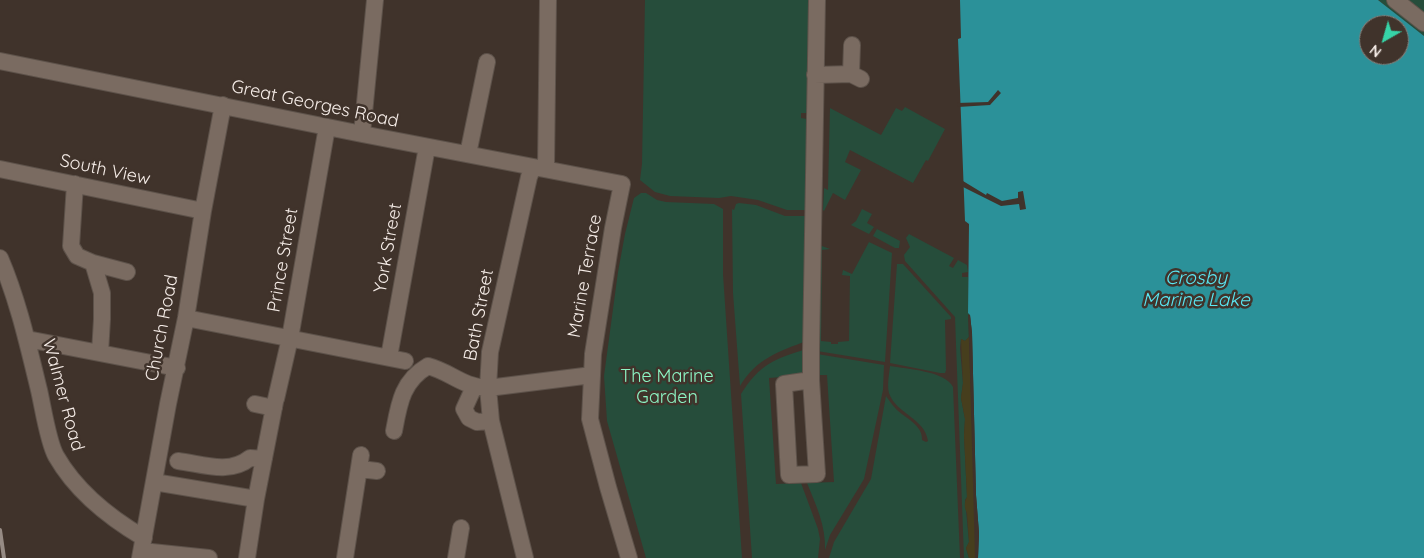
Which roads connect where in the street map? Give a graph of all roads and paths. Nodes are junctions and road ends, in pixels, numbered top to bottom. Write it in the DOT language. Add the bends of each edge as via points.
graph roads {
  1 [pos="376,0"];
  2 [pos="548,0"];
  3 [pos="816,0"];
  4 [pos="1395,0"];
  5 [pos="1424,23"];
  6 [pos="852,45"];
  7 [pos="0,61"];
  8 [pos="486,62"];
  9 [pos="815,75"];
  10 [pos="223,105"];
  11 [pos="327,127"];
  12 [pos="362,134"];
  13 [pos="427,147"];
  14 [pos="468,154"];
  15 [pos="540,168"];
  16 [pos="0,169"];
  17 [pos="75,184"];
  18 [pos="622,184"];
  19 [pos="203,211"];
  20 [pos="0,258"];
  21 [pos="93,263"];
  22 [pos="127,272"];
  23 [pos="186,318"];
  24 [pos="290,338"];
  25 [pos="27,339"];
  26 [pos="100,353"];
  27 [pos="388,357"];
  28 [pos="405,361"];
  29 [pos="177,368"];
  30 [pos="592,375"];
  31 [pos="811,380"];
  32 [pos="481,388"];
  33 [pos="275,403"];
  34 [pos="255,404"];
  35 [pos="491,421"];
  36 [pos="394,431"];
  37 [pos="264,459"];
  38 [pos="178,461"];
  39 [pos="377,471"];
  40 [pos="154,482"];
  41 [pos="256,499"];
  42 [pos="463,528"];
  43 [pos="142,549"];
  44 [pos="209,558"];
  45 [pos="247,558"];
  46 [pos="345,558"];
  47 [pos="456,558"];
  48 [pos="525,558"];
  49 [pos="629,558"];
  1 -- 12 [label="street"];
  2 -- 15 [label="street, Bath Street"];
  3 -- 9 [label="street"];
  4 -- 5 [label="street"];
  6 -- 9 [label="street" via="856,77"];
  7 -- 10 [label="street, Great Georges Road"];
  8 -- 14 [label="street"];
  9 -- 31 [label="street" via="808,116"];
  10 -- 11 [label="street, Great Georges Road"];
  10 -- 19 [label="street, Church Road"];
  11 -- 12 [label="street, Great Georges Road"];
  11 -- 24 [label="street, Prince Street"];
  12 -- 13 [label="street, Great Georges Road"];
  13 -- 14 [label="street, Great Georges Road"];
  13 -- 27 [label="street, York Street"];
  14 -- 15 [label="street, Great Georges Road"];
  15 -- 18 [label="street, Great Georges Road"];
  15 -- 32 [label="street, Bath Street" via="529,176"];
  16 -- 17 [label="street, South View"];
  17 -- 19 [label="street, South View"];
  17 -- 21 [label="street" via="71,246 77,256"];
  18 -- 30 [label="street, Marine Terrace" via="598,320"];
  19 -- 23 [label="street, Church Road"];
  20 -- 25 [label="street, Walmer Road"];
  21 -- 22 [label="street"];
  21 -- 26 [label="street" via="102,293"];
  23 -- 24 [label="street"];
  23 -- 29 [label="street, Church Road"];
  24 -- 27 [label="street"];
  24 -- 33 [label="street, Prince Street"];
  25 -- 26 [label="street"];
  25 -- 43 [label="street, Walmer Road" via="55,454 70,478"];
  26 -- 29 [label="street"];
  27 -- 28 [label="street"];
  29 -- 40 [label="street, Church Road"];
  30 -- 32 [label="street"];
  30 -- 49 [label="street, Marine Terrace" via="590,419"];
  31 -- 31 [label="street" via="817,474 789,475 784,384"];
  32 -- 35 [label="street, Bath Street"];
  32 -- 35 [label="street" via="464,408 469,418 477,422"];
  32 -- 36 [label="street" via="428,366 409,382 400,401"];
  33 -- 34 [label="street"];
  33 -- 37 [label="street, Prince Street"];
  35 -- 48 [label="street, Bath Street"];
  37 -- 38 [label="street" via="250,458 225,469"];
  37 -- 41 [label="street, Prince Street"];
  39 -- 46 [label="street" via="360,462"];
  40 -- 41 [label="street"];
  40 -- 43 [label="street, Church Road"];
  41 -- 45 [label="street, Prince Street"];
  42 -- 47 [label="street"];
  43 -- 44 [label="street"];
}
